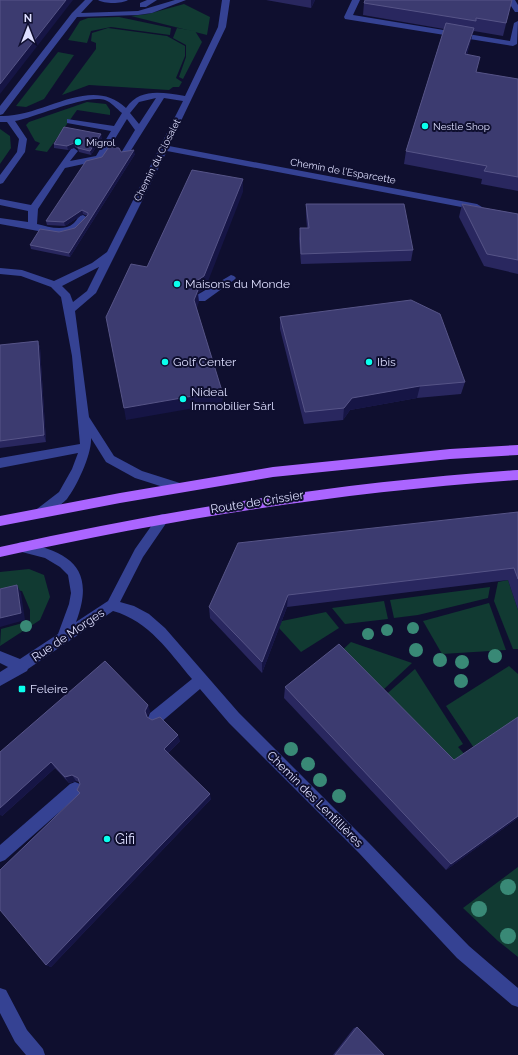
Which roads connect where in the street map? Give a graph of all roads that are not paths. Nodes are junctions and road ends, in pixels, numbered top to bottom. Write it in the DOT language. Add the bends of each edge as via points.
graph roads {
  1 [pos="102,0"];
  2 [pos="124,0"];
  3 [pos="153,0"];
  4 [pos="182,0"];
  5 [pos="226,0"];
  6 [pos="356,0"];
  7 [pos="511,0"];
  8 [pos="91,3"];
  9 [pos="166,4"];
  10 [pos="143,5"];
  11 [pos="518,10"];
  12 [pos="75,15"];
  13 [pos="518,23"];
  14 [pos="162,96"];
  15 [pos="188,99"];
  16 [pos="0,112"];
  17 [pos="126,113"];
  18 [pos="0,119"];
  19 [pos="11,122"];
  20 [pos="70,122"];
  21 [pos="94,126"];
  22 [pos="116,129"];
  23 [pos="140,130"];
  24 [pos="88,135"];
  25 [pos="163,148"];
  26 [pos="74,151"];
  27 [pos="125,153"];
  28 [pos="62,166"];
  29 [pos="0,180"];
  30 [pos="0,202"];
  31 [pos="33,209"];
  32 [pos="489,209"];
  33 [pos="83,218"];
  34 [pos="0,221"];
  35 [pos="32,226"];
  36 [pos="111,253"];
  37 [pos="0,271"];
  38 [pos="231,278"];
  39 [pos="55,285"];
  40 [pos="201,298"];
  41 [pos="70,310"];
  42 [pos="84,419"];
  43 [pos="86,447"];
  44 [pos="518,450"];
  45 [pos="0,463"];
  46 [pos="518,475"];
  47 [pos="179,488"];
  48 [pos="41,513"];
  49 [pos="163,519"];
  50 [pos="0,522"];
  51 [pos="22,547"];
  52 [pos="0,552"];
  53 [pos="112,605"];
  54 [pos="62,640"];
  55 [pos="0,658"];
  56 [pos="22,667"];
  57 [pos="0,680"];
  58 [pos="201,680"];
  59 [pos="155,718"];
  60 [pos="75,789"];
  61 [pos="0,855"];
  62 [pos="0,996"];
  63 [pos="518,999"];
  64 [pos="37,1055"];
  1 -- 2 [label="street"];
  3 -- 10 [label="street"];
  4 -- 9 [label="street"];
  5 -- 15 [label="street, Chemin du Closalet" via="222,27"];
  6 -- 13 [label="street" via="348,17 513,44"];
  7 -- 11 [label="street"];
  8 -- 10 [label="street" via="119,8"];
  8 -- 12 [label="street"];
  9 -- 10 [label="street"];
  9 -- 12 [label="street" via="138,13"];
  12 -- 16 [label="street"];
  14 -- 15 [label="street"];
  14 -- 17 [label="street" via="136,100"];
  14 -- 23 [label="street"];
  15 -- 25 [label="street, Chemin du Closalet"];
  17 -- 19 [label="street" via="107,98 90,97"];
  17 -- 22 [label="street"];
  17 -- 23 [label="street"];
  18 -- 19 [label="street"];
  19 -- 29 [label="street" via="23,139 21,152"];
  20 -- 21 [label="street"];
  21 -- 22 [label="street"];
  21 -- 24 [label="street"];
  22 -- 28 [label="street" via="99,158"];
  23 -- 27 [label="street"];
  25 -- 32 [label="street, Chemin de l'Esparcette"];
  25 -- 36 [label="street, Chemin du Closalet"];
  26 -- 28 [label="street"];
  28 -- 31 [label="street"];
  30 -- 31 [label="street"];
  31 -- 35 [label="street"];
  33 -- 35 [label="street" via="78,226 64,232"];
  34 -- 35 [label="street"];
  36 -- 39 [label="street"];
  36 -- 41 [label="street, Chemin du Closalet" via="91,293"];
  37 -- 39 [label="street" via="22,273"];
  38 -- 40 [label="street"];
  39 -- 41 [label="street" via="66,296"];
  41 -- 42 [label="street"];
  42 -- 43 [label="street"];
  42 -- 47 [label="street" via="110,460 139,475"];
  43 -- 45 [label="street"];
  43 -- 48 [label="street" via="63,495"];
  44 -- 47 [label="main road" via="450,454 272,472"];
  46 -- 49 [label="main road, Route de Crissier" via="461,478 286,497"];
  47 -- 48 [label="main road"];
  48 -- 50 [label="main road"];
  49 -- 51 [label="main road, Route de Crissier"];
  49 -- 53 [label="street, Rue de Morges" via="139,553"];
  51 -- 52 [label="main road, Route de Crissier"];
  51 -- 54 [label="street" via="51,554 71,569 76,579 78,592 75,608"];
  53 -- 54 [label="street, Rue de Morges"];
  53 -- 58 [label="street, Chemin des Lentillières" via="130,610 144,618 160,632"];
  54 -- 56 [label="street, Rue de Morges"];
  55 -- 56 [label="street"];
  56 -- 57 [label="street, Rue de Morges"];
  58 -- 59 [label="street"];
  58 -- 63 [label="street, Chemin des Lentillières" via="234,718 364,848 436,925"];
  60 -- 61 [label="street"];
  62 -- 64 [label="street" via="21,1036"];
}
